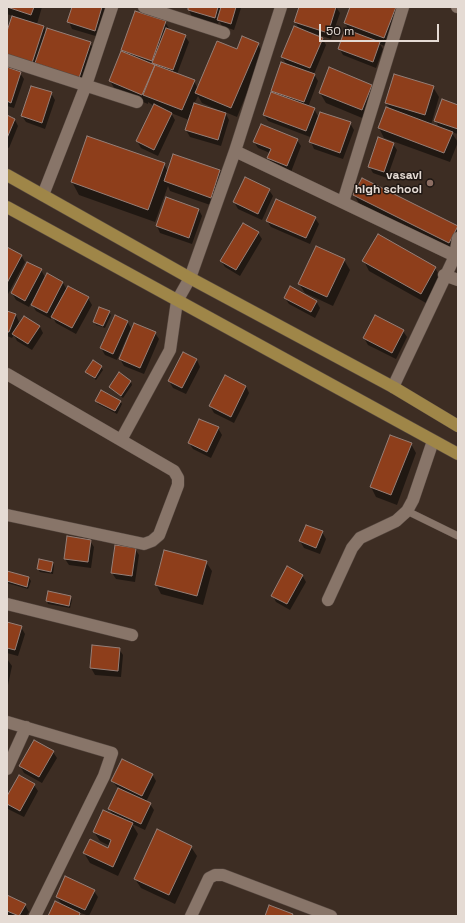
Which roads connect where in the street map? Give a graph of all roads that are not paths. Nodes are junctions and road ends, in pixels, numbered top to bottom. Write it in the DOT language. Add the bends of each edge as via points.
graph roads {
  1 [pos="112,7"];
  2 [pos="144,7"];
  3 [pos="281,7"];
  4 [pos="403,7"];
  5 [pos="224,33"];
  6 [pos="7,60"];
  7 [pos="86,85"];
  8 [pos="137,102"];
  9 [pos="235,151"];
  10 [pos="7,175"];
  11 [pos="43,195"];
  12 [pos="343,202"];
  13 [pos="7,207"];
  14 [pos="458,238"];
  15 [pos="455,256"];
  16 [pos="444,275"];
  17 [pos="190,278"];
  18 [pos="458,280"];
  19 [pos="177,301"];
  20 [pos="7,374"];
  21 [pos="393,387"];
  22 [pos="458,426"];
  23 [pos="121,440"];
  24 [pos="433,441"];
  25 [pos="458,454"];
  26 [pos="407,511"];
  27 [pos="8,518"];
  28 [pos="458,536"];
  29 [pos="328,600"];
  30 [pos="7,604"];
  31 [pos="132,635"];
  32 [pos="7,722"];
  33 [pos="26,727"];
  34 [pos="7,769"];
  35 [pos="35,916"];
  36 [pos="191,916"];
  37 [pos="331,916"];
  1 -- 7 [label="street"];
  2 -- 5 [label="street"];
  3 -- 9 [label="street"];
  4 -- 12 [label="street"];
  6 -- 7 [label="street"];
  7 -- 8 [label="street"];
  7 -- 11 [label="street"];
  9 -- 12 [label="street"];
  9 -- 17 [label="street"];
  10 -- 11 [label="main road"];
  11 -- 17 [label="main road"];
  12 -- 15 [label="street"];
  13 -- 19 [label="main road"];
  14 -- 15 [label="street"];
  15 -- 16 [label="street"];
  16 -- 18 [label="street"];
  16 -- 21 [label="street"];
  17 -- 19 [label="street"];
  17 -- 21 [label="main road"];
  19 -- 23 [label="street" via="170,350"];
  19 -- 24 [label="main road"];
  20 -- 23 [label="street"];
  21 -- 22 [label="main road"];
  23 -- 27 [label="street" via="177,474 178,485 159,535 152,541 139,544"];
  24 -- 25 [label="main road"];
  24 -- 26 [label="street"];
  26 -- 28 [label="lane"];
  26 -- 29 [label="street" via="396,521 360,538 352,548"];
  30 -- 31 [label="street"];
  32 -- 33 [label="street"];
  33 -- 34 [label="street"];
  33 -- 35 [label="street" via="112,753 104,776"];
  36 -- 37 [label="street" via="209,878 223,875"];
}
